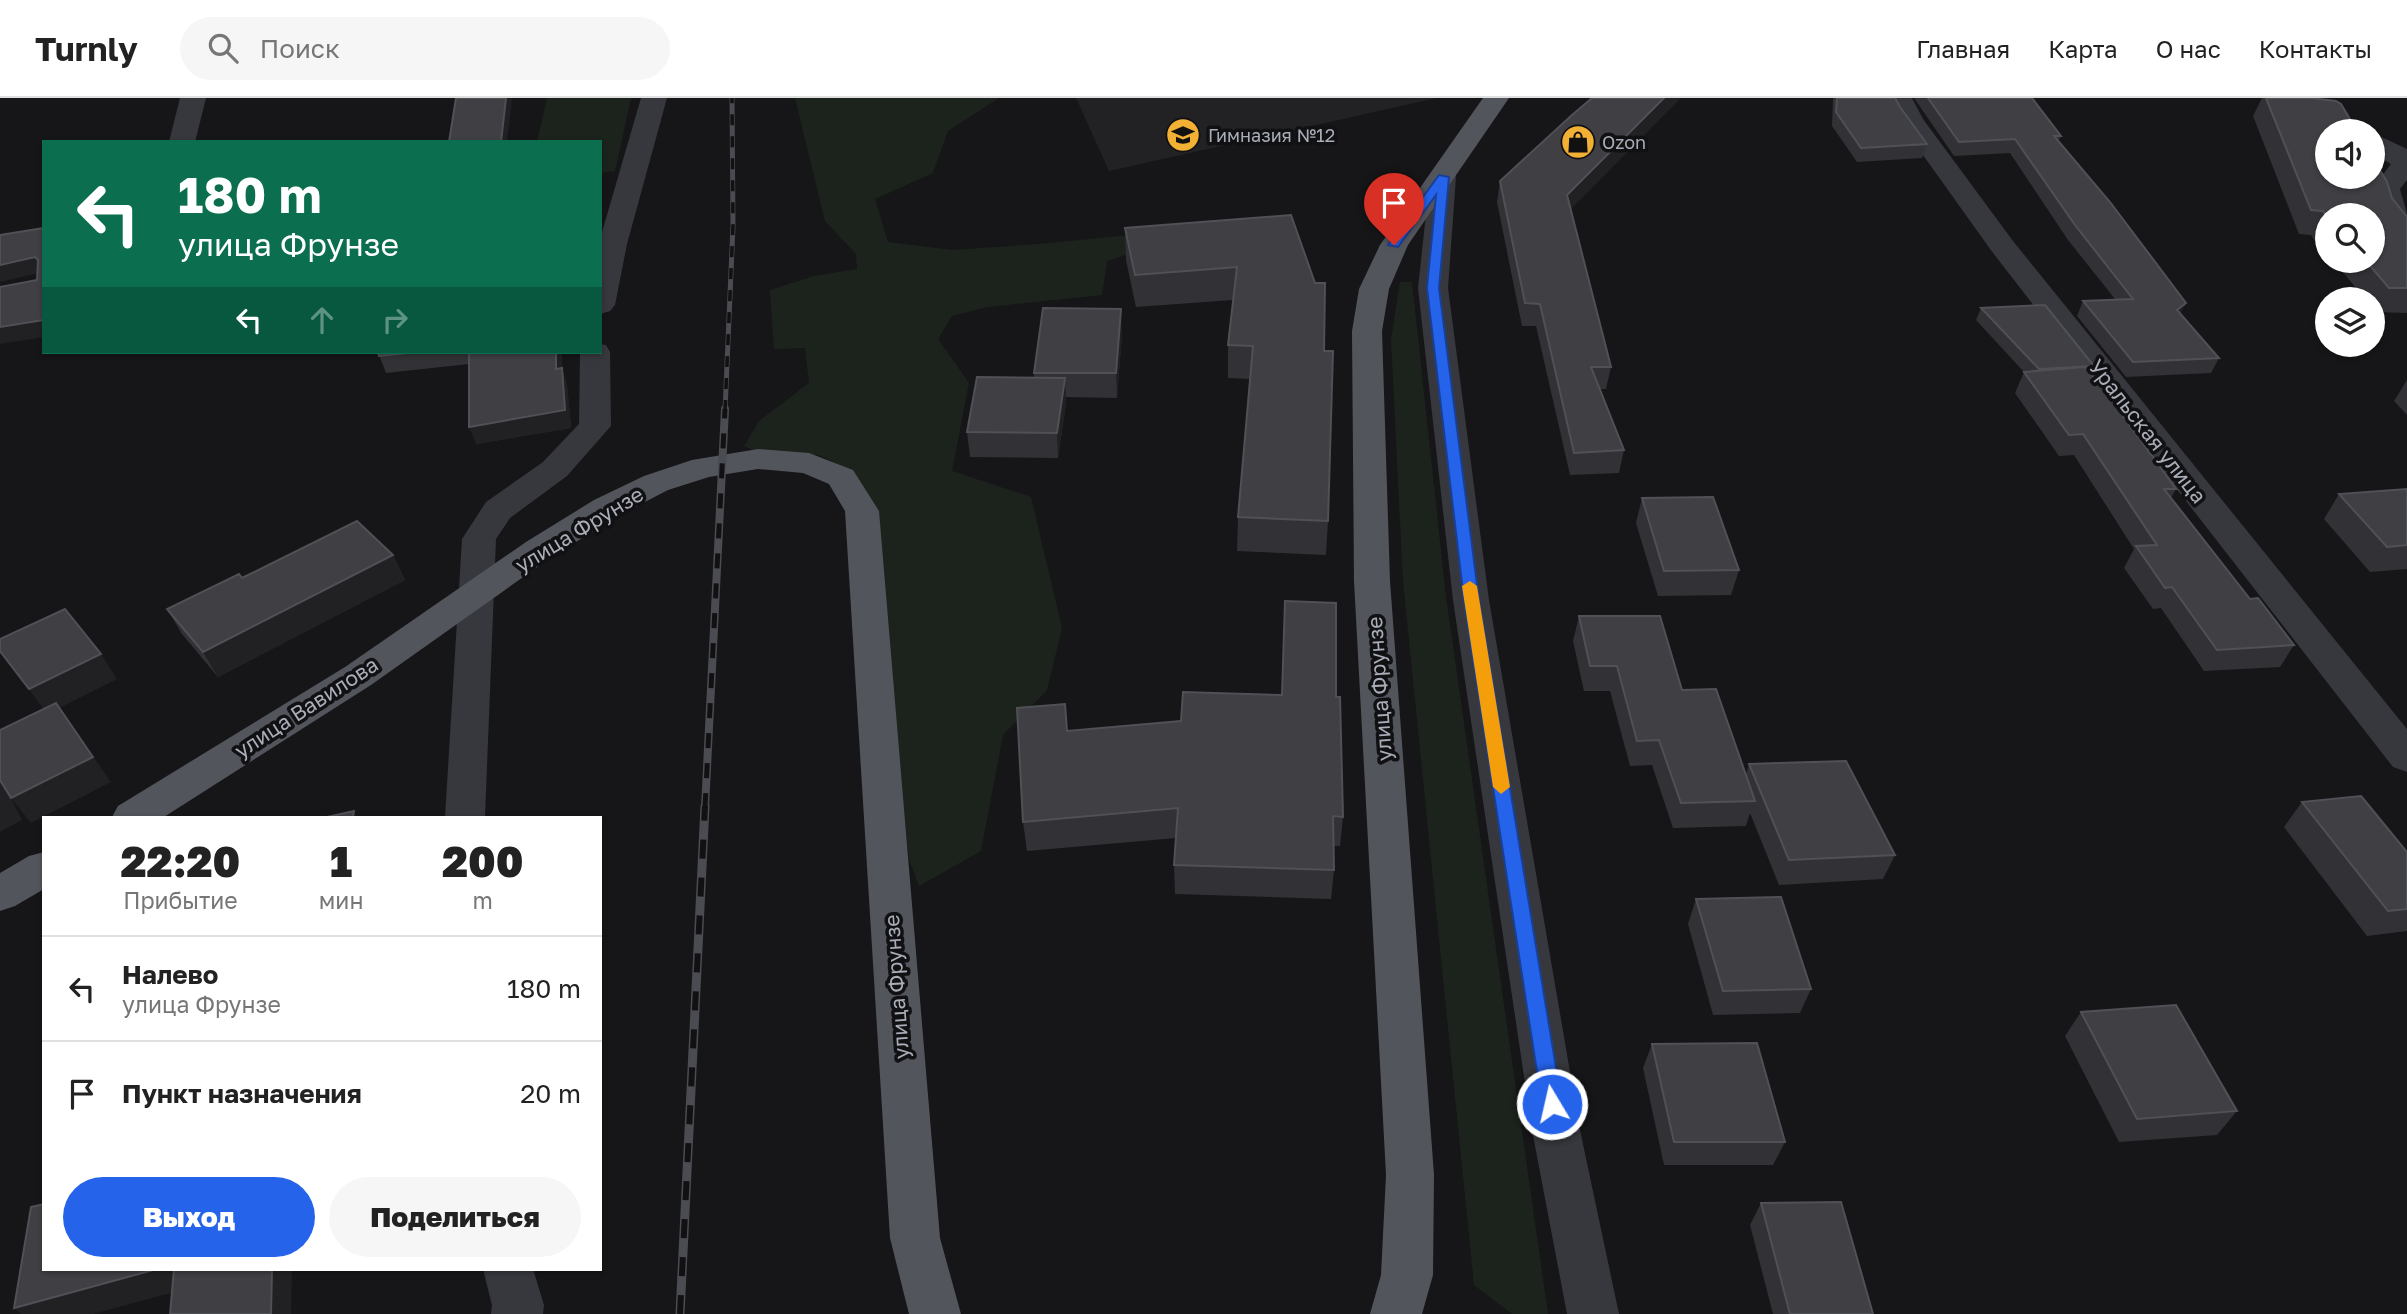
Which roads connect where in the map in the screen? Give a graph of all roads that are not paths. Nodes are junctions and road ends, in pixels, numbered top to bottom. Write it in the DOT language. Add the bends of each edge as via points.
graph roads {
  1 [pos="193,98"];
  2 [pos="654,98"];
  3 [pos="1496,98"];
  4 [pos="1899,98"];
  5 [pos="183,140"];
  6 [pos="2385,148"];
  7 [pos="2407,161"];
  8 [pos="1443,177"];
  9 [pos="2407,236"];
  10 [pos="606,244"];
  11 [pos="602,285"];
  12 [pos="595,354"];
  13 [pos="477,593"];
  14 [pos="2407,757"];
  15 [pos="134,816"];
  16 [pos="465,816"];
  17 [pos="42,869"];
  18 [pos="0,894"];
  19 [pos="509,1271"];
  20 [pos="517,1314"];
  21 [pos="935,1314"];
  22 [pos="1396,1314"];
  23 [pos="1593,1314"];
  1 -- 5 [label="street"];
  2 -- 10 [label="street"];
  3 -- 8 [label="main road, улица Фрунзе"];
  4 -- 14 [label="street, Уральская улица" via="2003,247"];
  6 -- 7 [label="street"];
  7 -- 9 [label="street" via="2386,189 2395,220"];
  8 -- 22 [label="main road, улица Фрунзе" via="1394,245 1374,289 1367,331 1371,581 1410,1175 1407,1275"];
  8 -- 23 [label="street" via="1433,288 1471,600 1556,1130"];
  10 -- 11 [label="street"];
  12 -- 13 [label="street" via="595,426 555,469 498,510 479,539"];
  13 -- 15 [label="main road, улица Вавилова" via="358,676"];
  13 -- 16 [label="street"];
  13 -- 21 [label="main road, улица Фрунзе" via="606,508 656,483 704,467 758,459 809,463 841,477 862,511 915,1238"];
  17 -- 18 [label="main road"];
  19 -- 20 [label="street"];
}
